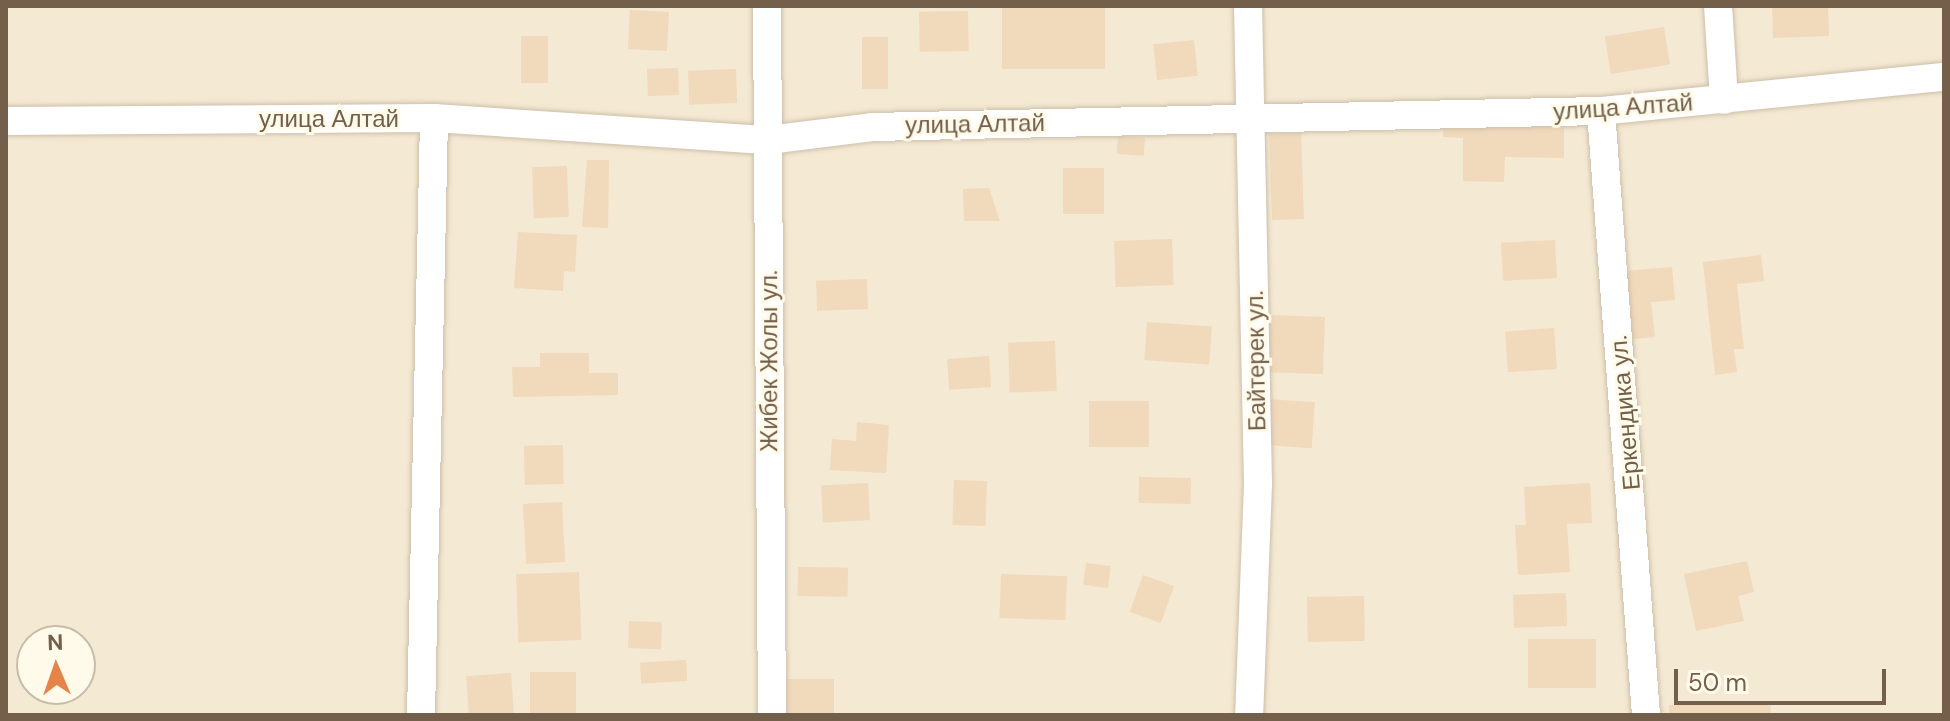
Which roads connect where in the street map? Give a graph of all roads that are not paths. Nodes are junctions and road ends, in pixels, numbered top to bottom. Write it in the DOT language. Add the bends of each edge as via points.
graph roads {
  1 [pos="767,6"];
  2 [pos="1248,6"];
  3 [pos="1718,6"];
  4 [pos="1944,77"];
  5 [pos="1724,100"];
  6 [pos="1601,111"];
  7 [pos="1253,117"];
  8 [pos="434,118"];
  9 [pos="6,121"];
  10 [pos="768,140"];
  11 [pos="421,715"];
  12 [pos="772,715"];
  13 [pos="1249,715"];
  14 [pos="1646,715"];
  1 -- 10 [label="street, Жибек Жолы ул."];
  2 -- 7 [label="street, Байтерек ул."];
  3 -- 5 [label="street"];
  4 -- 5 [label="street, улица Алтай"];
  5 -- 6 [label="street, улица Алтай"];
  6 -- 7 [label="street, улица Алтай"];
  6 -- 14 [label="street, Еркендика ул."];
  7 -- 10 [label="street, улица Алтай" via="872,127"];
  7 -- 13 [label="street, Байтерек ул." via="1258,484"];
  8 -- 9 [label="street, улица Алтай"];
  8 -- 10 [label="street, улица Алтай"];
  8 -- 11 [label="street"];
  10 -- 12 [label="street, Жибек Жолы ул."];
}
